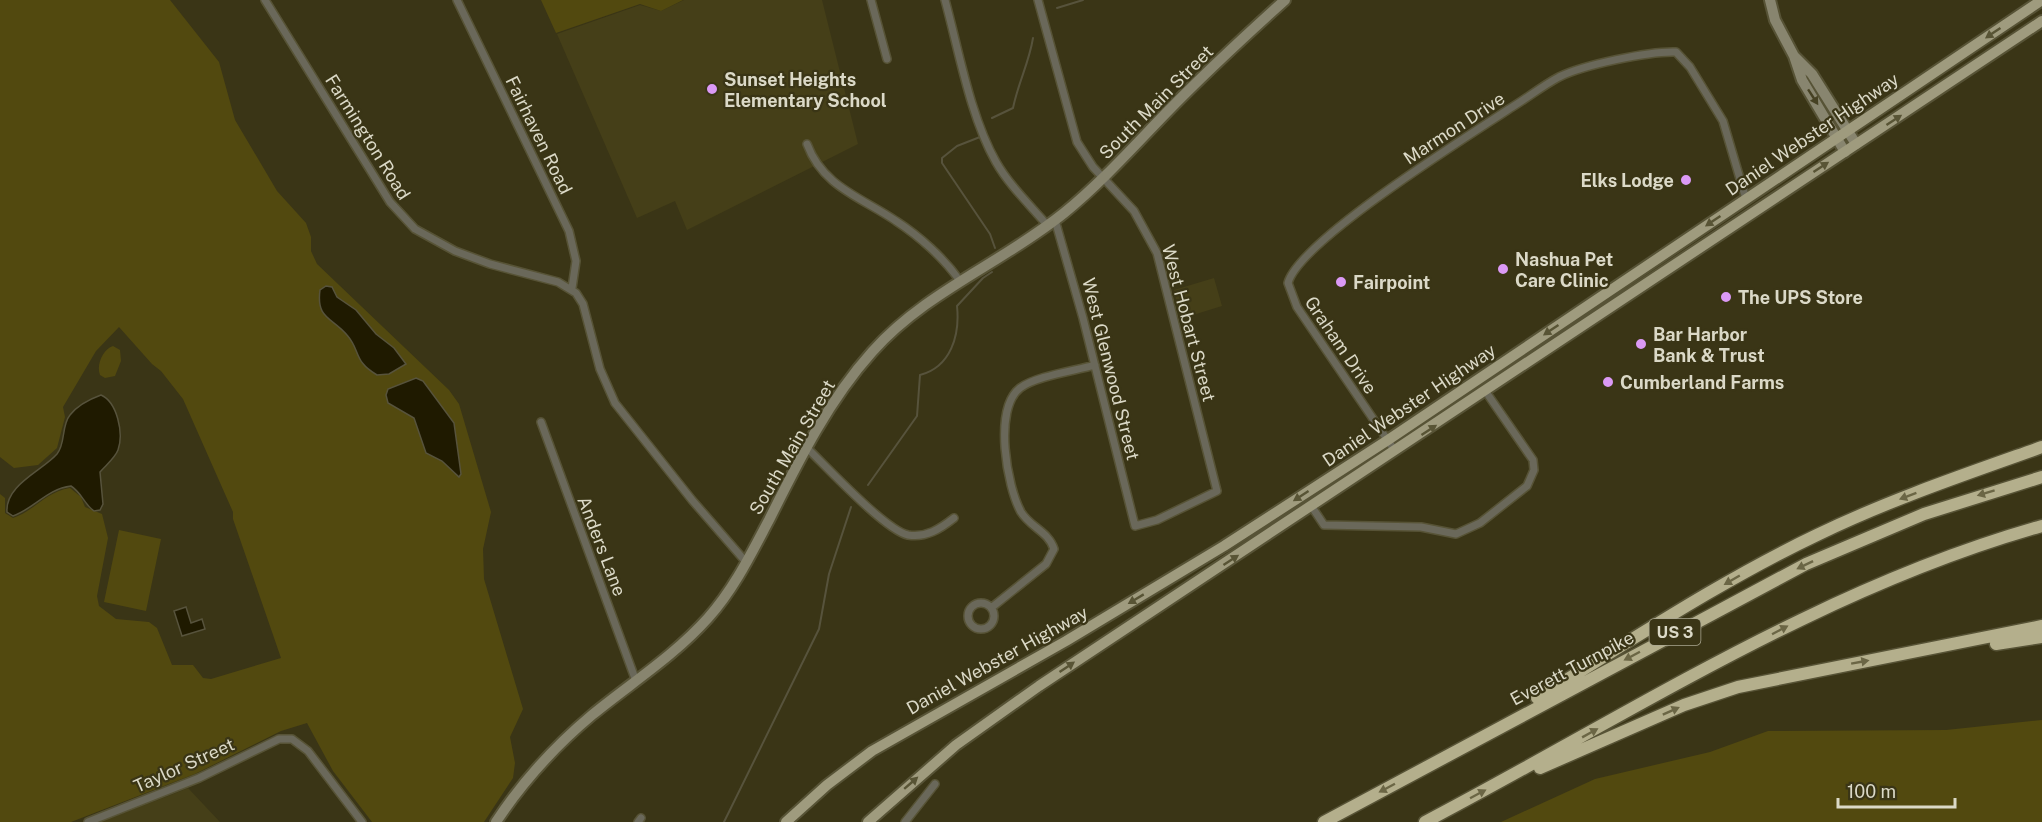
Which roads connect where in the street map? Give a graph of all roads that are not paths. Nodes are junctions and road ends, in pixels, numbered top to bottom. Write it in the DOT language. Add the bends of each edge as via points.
graph roads {
  1 [pos="265,0"];
  2 [pos="457,0"];
  3 [pos="871,0"];
  4 [pos="945,0"];
  5 [pos="1038,0"];
  6 [pos="1770,0"];
  7 [pos="2042,0"];
  8 [pos="1279,2"];
  9 [pos="2042,21"];
  10 [pos="1794,56"];
  11 [pos="887,59"];
  12 [pos="1848,129"];
  13 [pos="1837,136"];
  14 [pos="807,144"];
  15 [pos="1856,144"];
  16 [pos="1845,152"];
  17 [pos="1104,178"];
  18 [pos="1746,199"];
  19 [pos="1051,223"];
  20 [pos="960,281"];
  21 [pos="1288,283"];
  22 [pos="572,288"];
  23 [pos="1095,365"];
  24 [pos="1486,392"];
  25 [pos="541,422"];
  26 [pos="1388,440"];
  27 [pos="2042,447"];
  28 [pos="807,448"];
  29 [pos="1395,452"];
  30 [pos="2042,477"];
  31 [pos="1312,507"];
  32 [pos="954,518"];
  33 [pos="1135,526"];
  34 [pos="2042,527"];
  35 [pos="746,562"];
  36 [pos="991,608"];
  37 [pos="2042,626"];
  38 [pos="2042,637"];
  39 [pos="1891,657"];
  40 [pos="636,681"];
  41 [pos="1520,771"];
  42 [pos="1416,772"];
  43 [pos="935,784"];
  44 [pos="88,822"];
  45 [pos="362,822"];
  46 [pos="496,822"];
  47 [pos="786,822"];
  48 [pos="868,822"];
  49 [pos="905,822"];
  50 [pos="1324,822"];
  51 [pos="1425,822"];
  1 -- 22 [label="street, Farmington Road" via="390,202 408,223 430,239 472,258"];
  2 -- 22 [label="street, Fairhaven Road" via="569,231 576,261"];
  3 -- 11 [label="street"];
  4 -- 19 [label="street" via="992,154 1004,174"];
  5 -- 17 [label="street, West Hobart Street" via="1070,123 1084,155"];
  6 -- 10 [label="street"];
  7 -- 12 [label="main road, Daniel Webster Highway, one-way"];
  8 -- 17 [label="street, South Main Street"];
  15 -- 9 [label="main road, Daniel Webster Highway, one-way"];
  10 -- 12 [label="street" via="1812,74"];
  10 -- 13 [label="street, one-way" via="1802,80"];
  12 -- 13 [label="main road, Daniel Webster Highway"];
  12 -- 15 [label="street"];
  13 -- 16 [label="street"];
  13 -- 18 [label="main road, Daniel Webster Highway"];
  14 -- 20 [label="street" via="816,163 837,186 905,228"];
  15 -- 16 [label="main road, Daniel Webster Highway"];
  24 -- 16 [label="main road, Daniel Webster Highway, one-way"];
  17 -- 19 [label="street, South Main Street"];
  17 -- 33 [label="street, West Hobart Street" via="1134,211 1157,253 1217,491 1157,520"];
  18 -- 21 [label="street, Marmon Drive" via="1723,120 1685,61 1676,52 1668,52 1580,69 1551,82 1371,203 1312,251 1295,268"];
  18 -- 26 [label="main road, Daniel Webster Highway, one-way"];
  19 -- 20 [label="street, South Main Street"];
  19 -- 23 [label="street, West Glenwood Street"];
  20 -- 28 [label="street, South Main Street" via="914,312 869,354"];
  21 -- 26 [label="street, Graham Drive" via="1297,307"];
  22 -- 35 [label="street" via="584,304 600,369 615,403"];
  23 -- 33 [label="street, West Glenwood Street"];
  23 -- 36 [label="street" via="1034,382 1022,387 1012,398 1005,436 1010,487 1022,513 1054,549 1046,564"];
  29 -- 24 [label="main road, Daniel Webster Highway, one-way"];
  24 -- 31 [label="street" via="1529,452 1534,470 1527,486 1480,523 1456,534 1420,527 1324,525"];
  25 -- 40 [label="street, Anders Lane"];
  26 -- 29 [label="street, Graham Drive"];
  26 -- 47 [label="main road, Daniel Webster Highway, one-way" via="1185,570 885,742 838,776"];
  27 -- 42 [label="highway, one-way" via="1885,504 1789,549"];
  28 -- 32 [label="street" via="900,532 923,535 937,531"];
  28 -- 35 [label="street, South Main Street"];
  29 -- 31 [label="main road, Daniel Webster Highway"];
  30 -- 42 [label="highway, Everett Turnpike / US 3, one-way" via="1924,514 1812,561"];
  48 -- 31 [label="main road, Daniel Webster Highway, one-way" via="923,772 993,718"];
  41 -- 34 [label="highway, US 3, one-way" via="1829,605 1927,563"];
  35 -- 40 [label="street, South Main Street" via="708,618"];
  37 -- 39 [label="highway"];
  38 -- 39 [label="highway"];
  41 -- 39 [label="highway, one-way" via="1538,769 1725,691"];
  40 -- 46 [label="street, South Main Street" via="559,745 531,774"];
  51 -- 41 [label="highway, US 3, one-way"];
  42 -- 50 [label="highway, Everett Turnpike / US 3, one-way"];
  43 -- 49 [label="street"];
  44 -- 45 [label="street, Taylor Street" via="199,778 270,742 292,739 308,751"];
}
